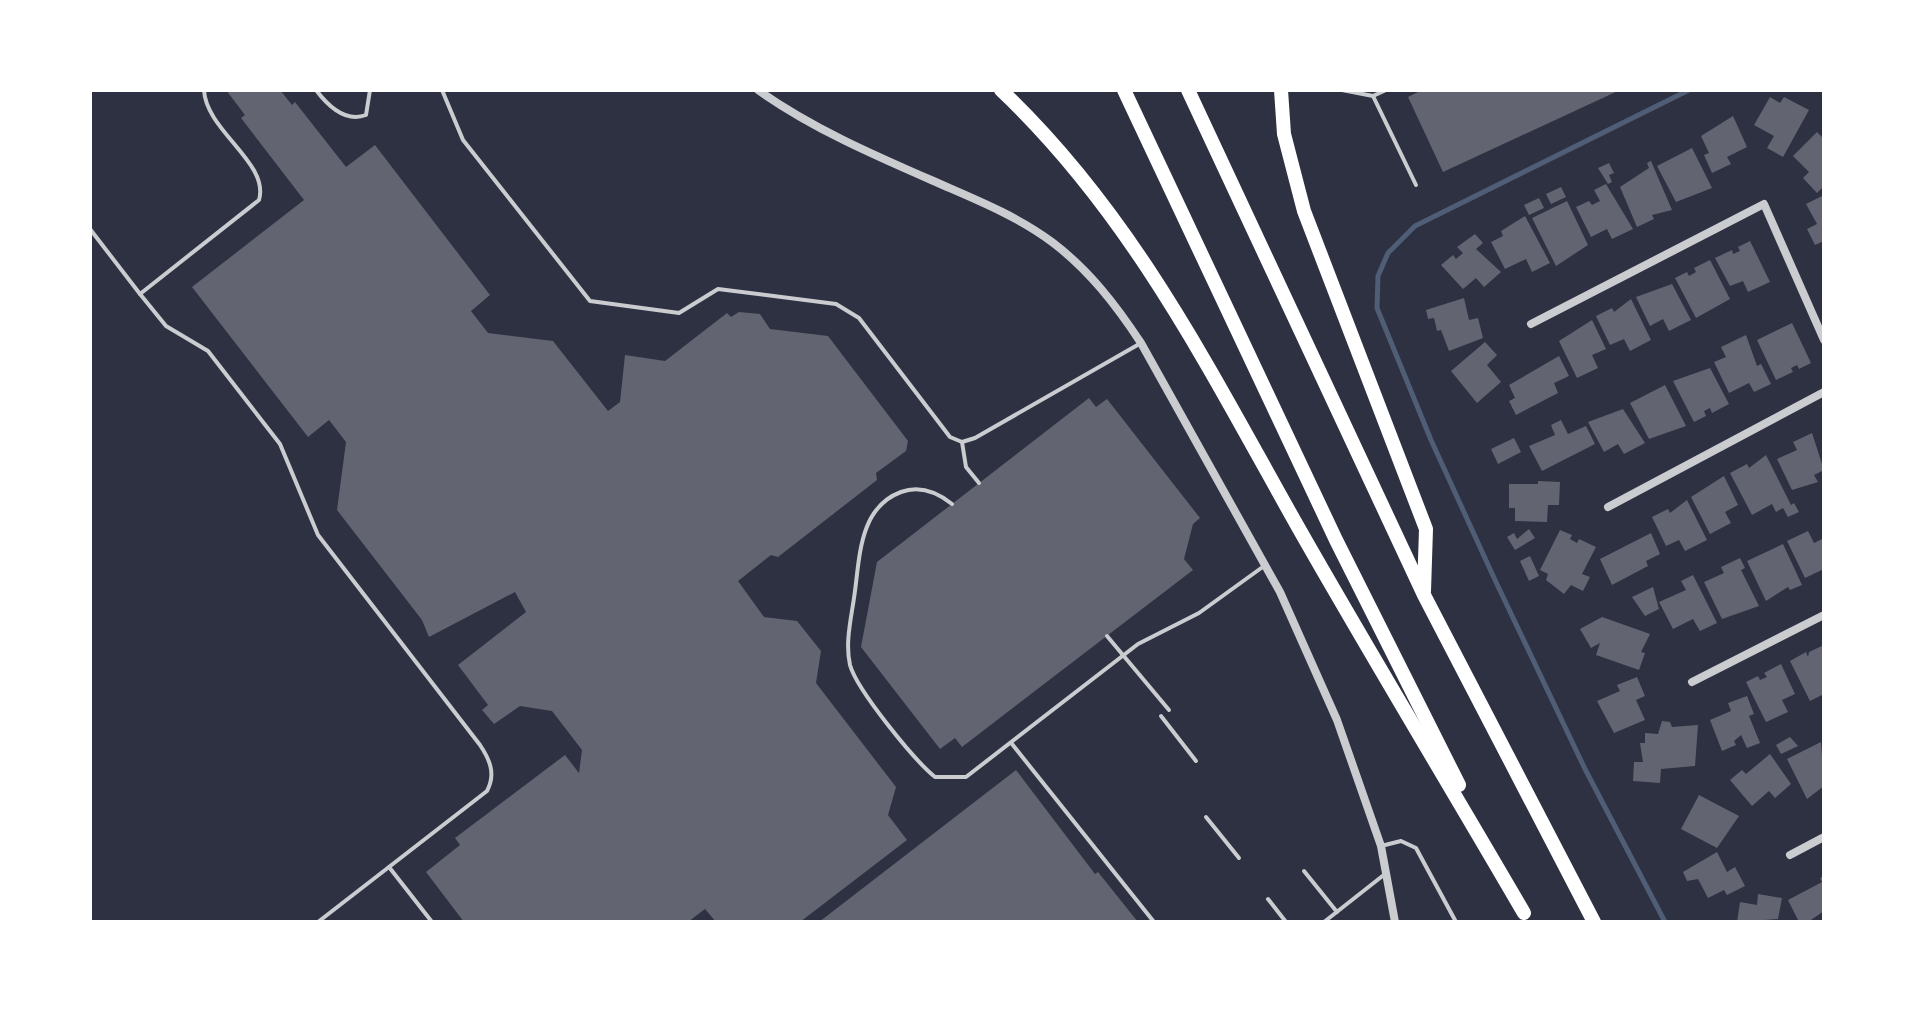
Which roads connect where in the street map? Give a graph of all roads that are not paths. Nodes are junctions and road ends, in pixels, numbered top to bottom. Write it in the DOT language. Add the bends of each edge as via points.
graph roads {
  1 [pos="204,90"];
  2 [pos="316,90"];
  3 [pos="370,90"];
  4 [pos="442,90"];
  5 [pos="758,90"];
  6 [pos="1001,90"];
  7 [pos="1122,90"];
  8 [pos="1188,90"];
  9 [pos="1281,90"];
  10 [pos="1342,90"];
  11 [pos="1386,90"];
  12 [pos="1373,96"];
  13 [pos="1416,185"];
  14 [pos="90,229"];
  15 [pos="140,294"];
  16 [pos="1531,324"];
  17 [pos="1824,340"];
  18 [pos="1141,343"];
  19 [pos="1824,392"];
  20 [pos="962,442"];
  21 [pos="979,483"];
  22 [pos="952,504"];
  23 [pos="1608,507"];
  24 [pos="1265,565"];
  25 [pos="1424,595"];
  26 [pos="1824,615"];
  27 [pos="1107,636"];
  28 [pos="1122,655"];
  29 [pos="1692,682"];
  30 [pos="1169,710"];
  31 [pos="1161,716"];
  32 [pos="1012,744"];
  33 [pos="1196,761"];
  34 [pos="1206,817"];
  35 [pos="1824,837"];
  36 [pos="1381,846"];
  37 [pos="1790,855"];
  38 [pos="1239,858"];
  39 [pos="389,866"];
  40 [pos="1304,871"];
  41 [pos="1387,872"];
  42 [pos="1268,899"];
  43 [pos="1337,912"];
  44 [pos="1526,917"];
  45 [pos="318,922"];
  46 [pos="432,922"];
  47 [pos="1154,922"];
  48 [pos="1286,922"];
  49 [pos="1324,922"];
  50 [pos="1395,922"];
  51 [pos="1456,922"];
  52 [pos="1594,922"];
  1 -- 15 [label="lane" via="210,111 258,175 259,200"];
  2 -- 3 [label="lane" via="334,109 356,118 366,115"];
  4 -- 20 [label="lane" via="463,140 590,301 679,313 718,289 836,304 859,318 950,437"];
  5 -- 18 [label="street" via="840,139 1033,230 1088,274"];
  6 -- 44 [label="highway" via="1082,177 1193,336"];
  7 -- 44 [label="highway" via="1336,540"];
  8 -- 25 [label="highway"];
  9 -- 25 [label="highway" via="1284,134 1304,211 1426,529"];
  10 -- 12 [label="lane"];
  11 -- 12 [label="lane"];
  12 -- 13 [label="lane"];
  14 -- 15 [label="lane"];
  15 -- 39 [label="lane" via="166,326 208,351 280,444 318,535 489,761 492,779 487,791"];
  16 -- 17 [label="street" via="1764,204"];
  18 -- 20 [label="lane"];
  18 -- 24 [label="street"];
  19 -- 23 [label="street"];
  20 -- 21 [label="lane" via="966,467"];
  22 -- 32 [label="lane" via="928,490 911,489 881,503 870,517 849,633 850,664 865,692 935,777 966,777"];
  24 -- 28 [label="lane" via="1199,613"];
  24 -- 36 [label="street" via="1343,734"];
  25 -- 52 [label="highway"];
  26 -- 29 [label="street"];
  27 -- 28 [label="lane"];
  28 -- 30 [label="lane"];
  28 -- 32 [label="lane"];
  31 -- 33 [label="lane"];
  32 -- 47 [label="lane"];
  34 -- 38 [label="lane"];
  35 -- 37 [label="street"];
  36 -- 41 [label="street"];
  36 -- 51 [label="lane" via="1401,841 1416,848"];
  39 -- 45 [label="lane"];
  39 -- 46 [label="lane"];
  40 -- 43 [label="lane"];
  41 -- 43 [label="lane"];
  41 -- 50 [label="street"];
  42 -- 48 [label="lane"];
  43 -- 49 [label="lane"];
}
